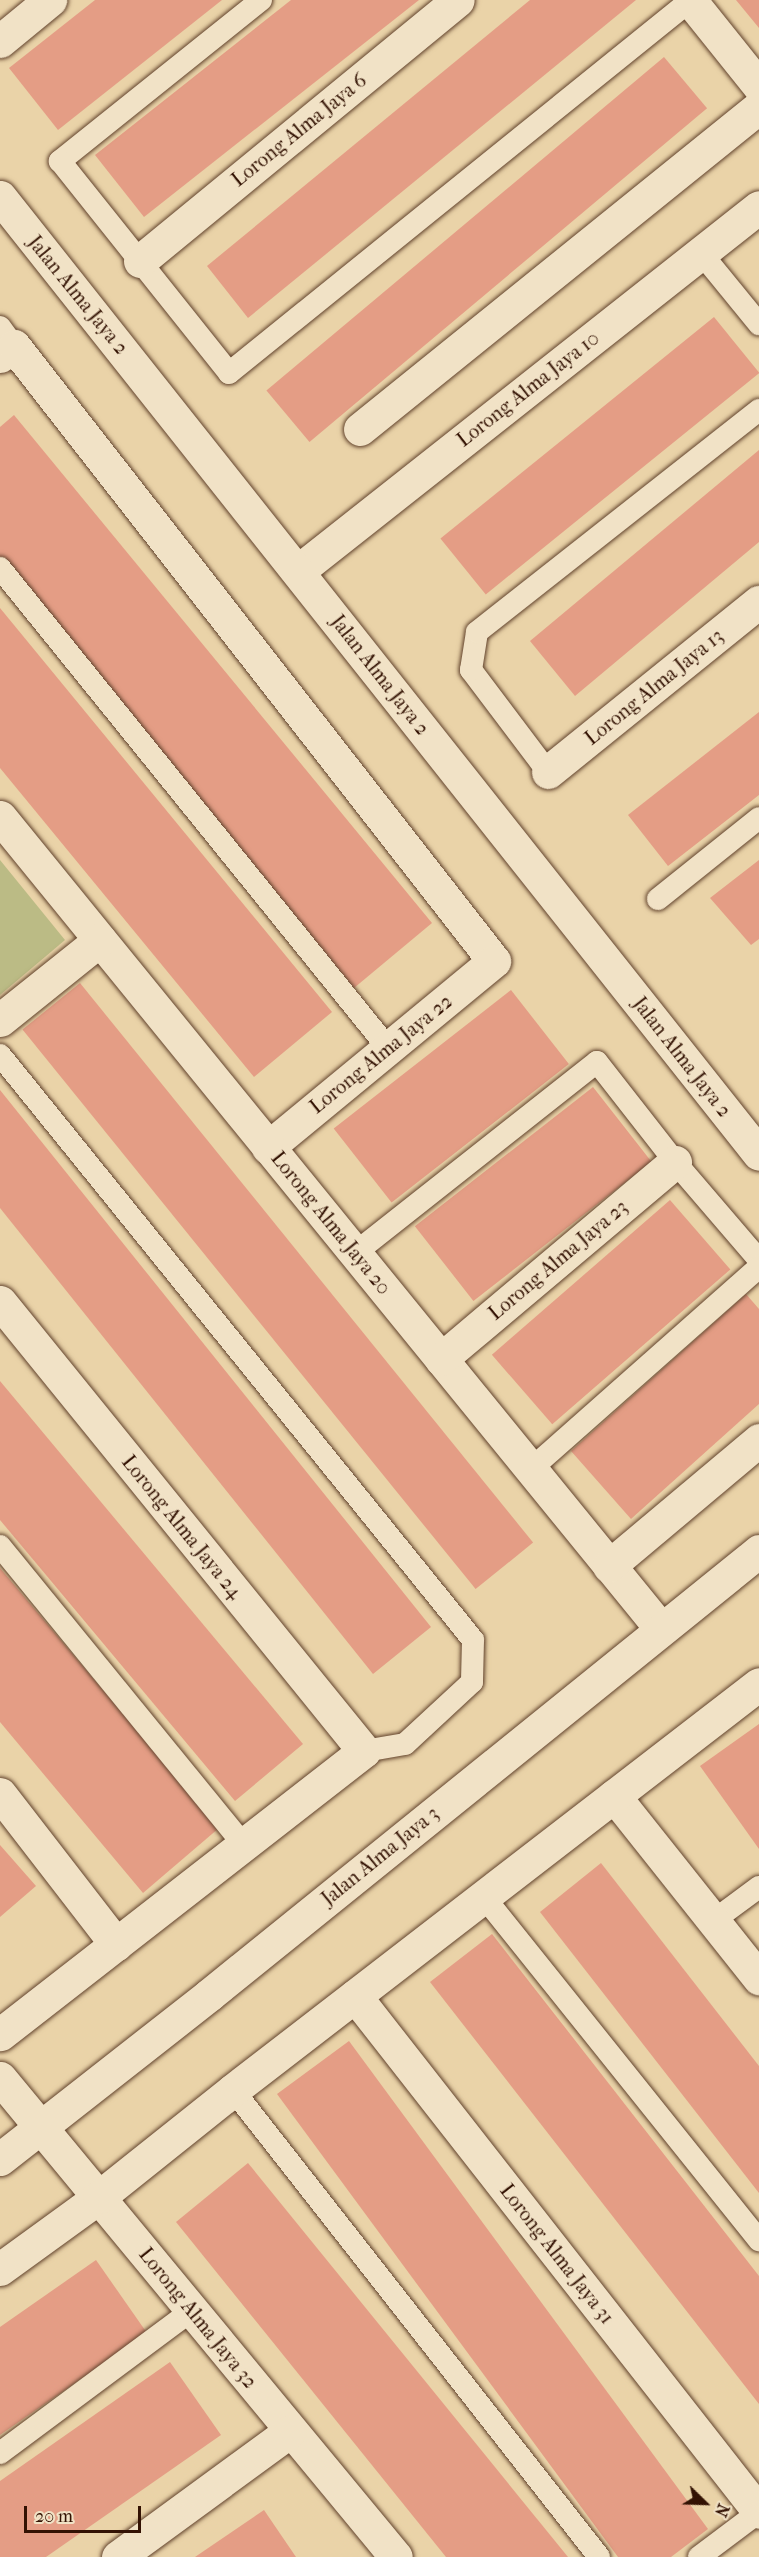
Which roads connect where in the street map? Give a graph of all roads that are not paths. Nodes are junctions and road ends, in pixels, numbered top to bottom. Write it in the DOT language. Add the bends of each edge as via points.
graph roads {
  1 [pos="50,0"];
  2 [pos="261,0"];
  3 [pos="458,0"];
  4 [pos="691,0"];
  5 [pos="0,41"];
  6 [pos="759,86"];
  7 [pos="759,107"];
  8 [pos="0,197"];
  9 [pos="759,207"];
  10 [pos="701,253"];
  11 [pos="140,261"];
  12 [pos="759,324"];
  13 [pos="5,343"];
  14 [pos="759,410"];
  15 [pos="360,429"];
  16 [pos="0,568"];
  17 [pos="298,571"];
  18 [pos="759,602"];
  19 [pos="548,772"];
  20 [pos="0,817"];
  21 [pos="759,818"];
  22 [pos="658,899"];
  23 [pos="100,940"];
  24 [pos="0,1020"];
  25 [pos="388,1048"];
  26 [pos="0,1055"];
  27 [pos="268,1147"];
  28 [pos="759,1154"];
  29 [pos="675,1162"];
  30 [pos="355,1253"];
  31 [pos="759,1260"];
  32 [pos="759,1267"];
  33 [pos="0,1302"];
  34 [pos="441,1359"];
  35 [pos="759,1440"];
  36 [pos="531,1469"];
  37 [pos="0,1546"];
  38 [pos="759,1551"];
  39 [pos="609,1566"];
  40 [pos="661,1629"];
  41 [pos="759,1684"];
  42 [pos="364,1751"];
  43 [pos="0,1794"];
  44 [pos="614,1796"];
  45 [pos="243,1845"];
  46 [pos="759,1887"];
  47 [pos="484,1897"];
  48 [pos="713,1921"];
  49 [pos="116,1944"];
  50 [pos="759,1978"];
  51 [pos="355,1996"];
  52 [pos="0,2034"];
  53 [pos="0,2078"];
  54 [pos="233,2090"];
  55 [pos="42,2129"];
  56 [pos="0,2159"];
  57 [pos="99,2197"];
  58 [pos="759,2240"];
  59 [pos="0,2268"];
  60 [pos="191,2311"];
  61 [pos="290,2431"];
  62 [pos="0,2453"];
  63 [pos="759,2512"];
  64 [pos="118,2557"];
  65 [pos="396,2557"];
  66 [pos="599,2557"];
  67 [pos="699,2557"];
  1 -- 5 [label="street"];
  2 -- 11 [label="lane" via="60,161"];
  3 -- 11 [label="street, Lorong Alma Jaya 6"];
  4 -- 6 [label="street"];
  4 -- 11 [label="lane" via="229,373"];
  7 -- 15 [label="street"];
  8 -- 17 [label="street, Jalan Alma Jaya 2"];
  9 -- 10 [label="street, Lorong Alma Jaya 10"];
  10 -- 12 [label="lane"];
  10 -- 17 [label="street, Lorong Alma Jaya 10"];
  13 -- 25 [label="street, Lorong Alma Jaya 22" via="494,961"];
  14 -- 19 [label="lane" via="477,632 471,670"];
  16 -- 25 [label="lane"];
  17 -- 28 [label="street, Jalan Alma Jaya 2"];
  18 -- 19 [label="street, Lorong Alma Jaya 13"];
  20 -- 23 [label="street, Lorong Alma Jaya 20"];
  21 -- 22 [label="lane"];
  23 -- 24 [label="street"];
  23 -- 27 [label="street, Lorong Alma Jaya 20"];
  25 -- 27 [label="street, Lorong Alma Jaya 22"];
  26 -- 42 [label="lane" via="473,1640 472,1682 405,1744"];
  27 -- 30 [label="street, Lorong Alma Jaya 20"];
  29 -- 30 [label="lane" via="597,1062"];
  29 -- 31 [label="lane"];
  29 -- 34 [label="street, Lorong Alma Jaya 23"];
  30 -- 34 [label="street, Lorong Alma Jaya 20"];
  32 -- 36 [label="lane"];
  33 -- 42 [label="street, Lorong Alma Jaya 24"];
  34 -- 36 [label="street, Lorong Alma Jaya 20"];
  35 -- 39 [label="street"];
  36 -- 39 [label="street, Lorong Alma Jaya 20"];
  37 -- 45 [label="lane"];
  38 -- 40 [label="street, Jalan Alma Jaya 3"];
  39 -- 40 [label="street, Lorong Alma Jaya 20"];
  40 -- 55 [label="street, Jalan Alma Jaya 3"];
  41 -- 44 [label="street"];
  42 -- 45 [label="street"];
  43 -- 49 [label="street"];
  44 -- 47 [label="street"];
  44 -- 48 [label="street"];
  45 -- 49 [label="street"];
  46 -- 48 [label="lane"];
  47 -- 51 [label="street"];
  47 -- 58 [label="lane"];
  48 -- 50 [label="street"];
  49 -- 52 [label="street"];
  51 -- 54 [label="street"];
  51 -- 63 [label="street, Lorong Alma Jaya 31"];
  53 -- 55 [label="street, Lorong Alma Jaya 32"];
  54 -- 57 [label="street"];
  54 -- 66 [label="lane"];
  55 -- 56 [label="street, Jalan Alma Jaya 3"];
  55 -- 57 [label="street, Lorong Alma Jaya 32"];
  57 -- 59 [label="street"];
  57 -- 60 [label="street, Lorong Alma Jaya 32"];
  60 -- 61 [label="street, Lorong Alma Jaya 32"];
  60 -- 62 [label="lane"];
  61 -- 64 [label="street"];
  61 -- 65 [label="street, Lorong Alma Jaya 32"];
  63 -- 67 [label="lane"];
}
